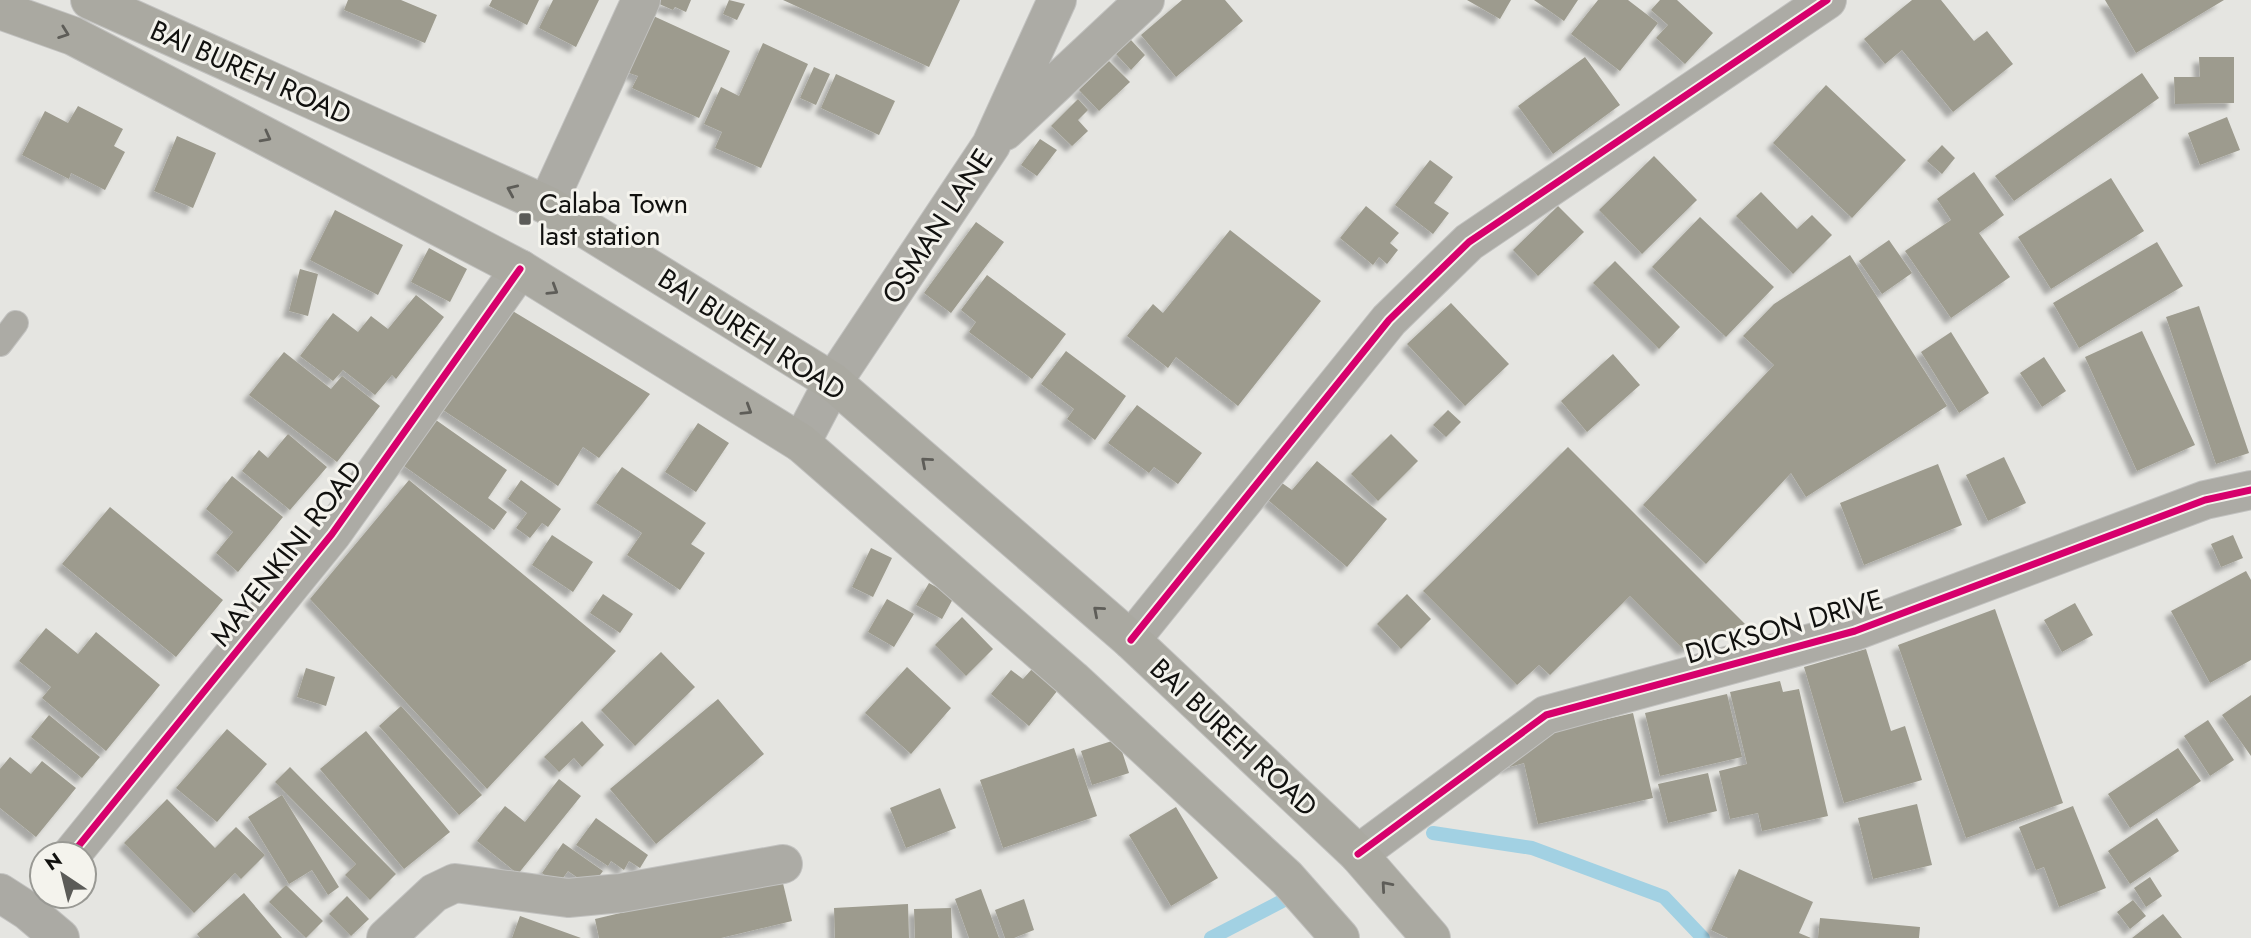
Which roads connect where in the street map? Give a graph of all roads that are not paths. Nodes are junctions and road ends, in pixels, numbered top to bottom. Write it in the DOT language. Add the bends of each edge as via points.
graph roads {
  1 [pos="90,0"];
  2 [pos="641,0"];
  3 [pos="1057,0"];
  4 [pos="1145,0"];
  5 [pos="1827,0"];
  6 [pos="0,10"];
  7 [pos="991,145"];
  8 [pos="547,205"];
  9 [pos="520,269"];
  10 [pos="16,323"];
  11 [pos="0,344"];
  12 [pos="834,382"];
  13 [pos="801,443"];
  14 [pos="2251,490"];
  15 [pos="1131,640"];
  16 [pos="83,840"];
  17 [pos="1359,854"];
  18 [pos="783,864"];
  19 [pos="23,899"];
  20 [pos="60,938"];
  21 [pos="386,938"];
  22 [pos="1340,938"];
  23 [pos="1431,938"];
  8 -- 1 [label="highway, BAI BUREH ROAD, one-way"];
  2 -- 8 [label="street"];
  3 -- 7 [label="street, OSMAN LANE"];
  4 -- 7 [label="street"];
  5 -- 15 [label="street" via="1469,242 1389,320"];
  6 -- 9 [label="highway, BAI BUREH ROAD, one-way" via="73,36"];
  7 -- 12 [label="street, OSMAN LANE"];
  8 -- 12 [label="highway, BAI BUREH ROAD"];
  9 -- 13 [label="highway, BAI BUREH ROAD, one-way"];
  9 -- 16 [label="street, MAYENKINI ROAD" via="332,534"];
  10 -- 11 [label="lane"];
  12 -- 13 [label="street, OSMAN LANE"];
  15 -- 12 [label="highway, BAI BUREH ROAD, one-way"];
  13 -- 22 [label="highway, BAI BUREH ROAD" via="1072,679 1287,878"];
  14 -- 17 [label="street, DICKSON DRIVE" via="2205,500 1855,631 1546,715"];
  15 -- 17 [label="highway, BAI BUREH ROAD"];
  23 -- 17 [label="highway, BAI BUREH ROAD, one-way"];
  18 -- 21 [label="street" via="568,898 455,883 434,893"];
  19 -- 20 [label="main road"];
}
